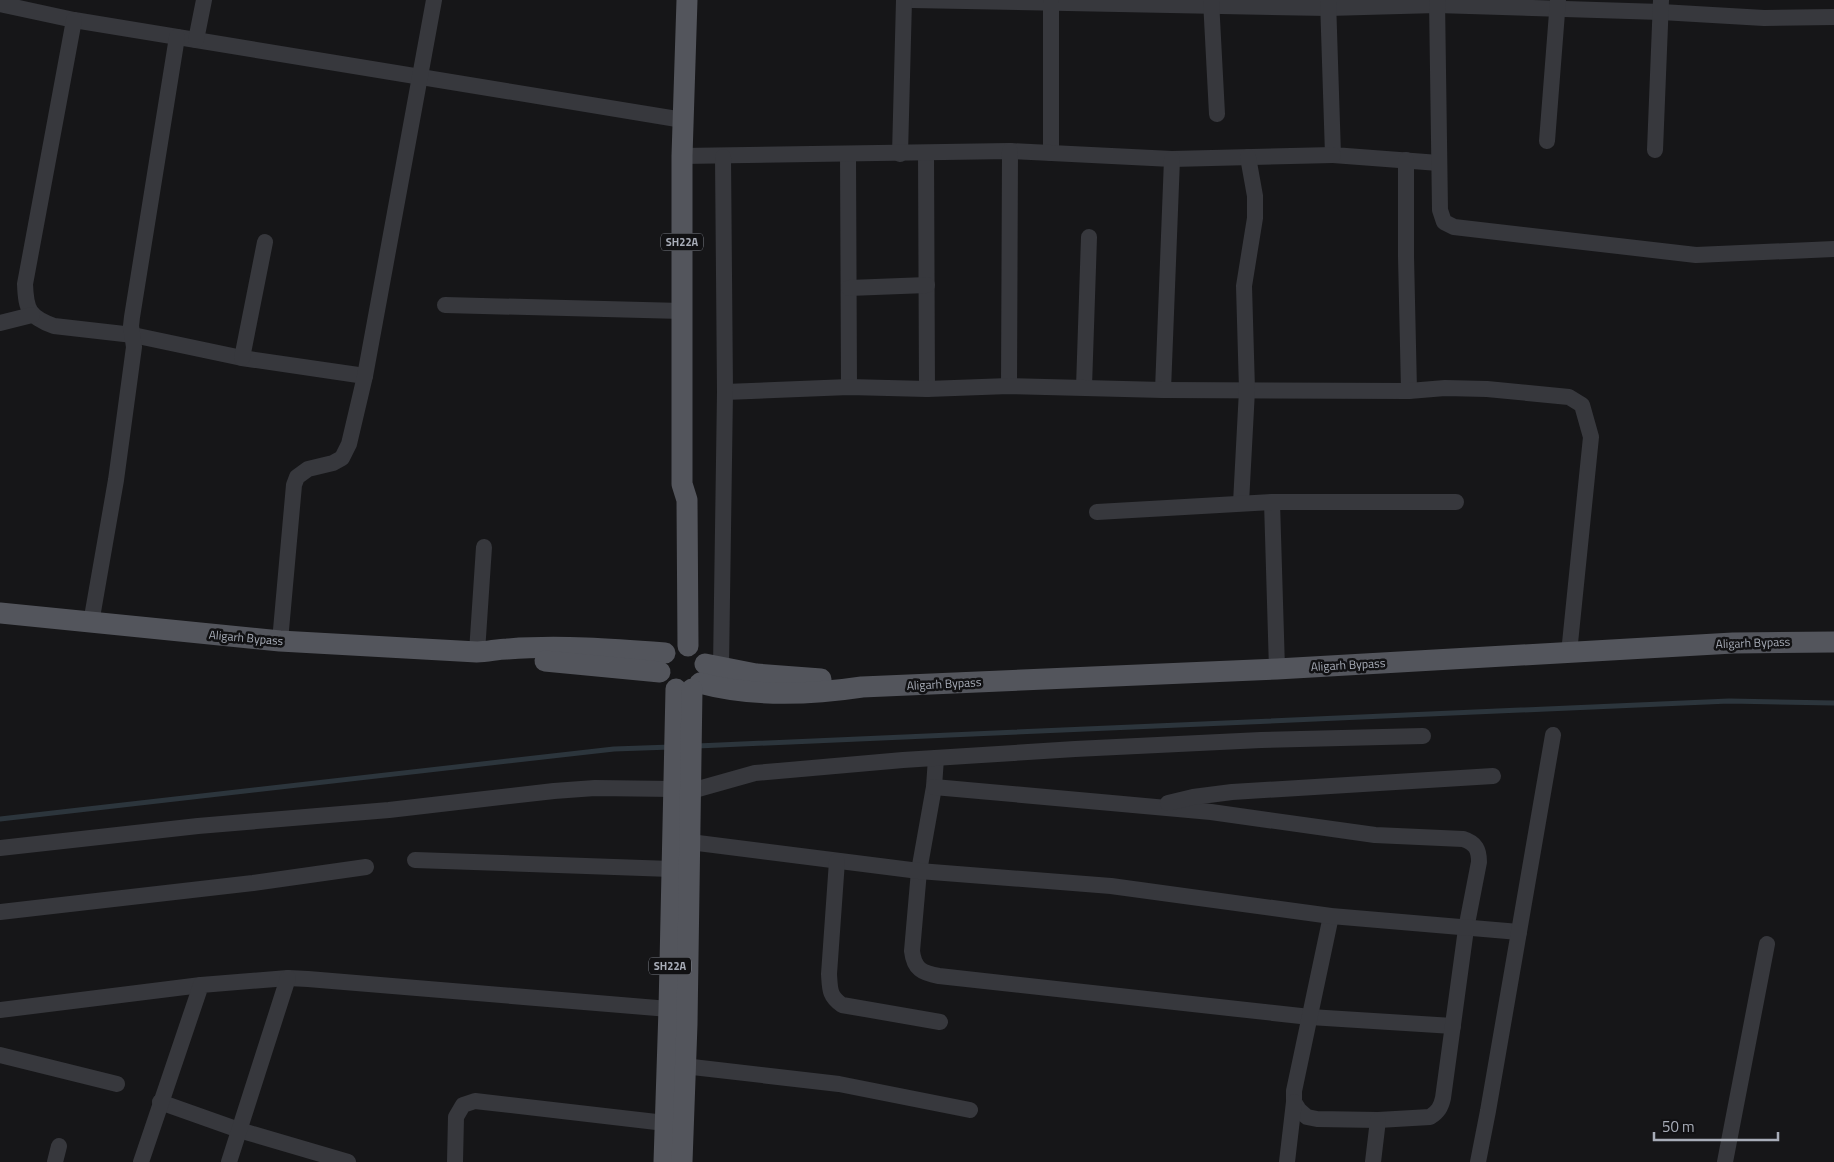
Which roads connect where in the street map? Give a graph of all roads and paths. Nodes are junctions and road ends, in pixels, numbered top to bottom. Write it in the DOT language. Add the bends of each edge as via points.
graph roads {
  1 [pos="204,0"];
  2 [pos="434,0"];
  3 [pos="687,0"];
  4 [pos="904,0"];
  5 [pos="912,0"];
  6 [pos="1051,3"];
  7 [pos="1211,3"];
  8 [pos="1437,3"];
  9 [pos="0,4"];
  10 [pos="1328,4"];
  11 [pos="1557,5"];
  12 [pos="1661,6"];
  13 [pos="1834,17"];
  14 [pos="74,20"];
  15 [pos="177,37"];
  16 [pos="196,40"];
  17 [pos="420,77"];
  18 [pos="1217,114"];
  19 [pos="683,120"];
  20 [pos="1547,141"];
  21 [pos="1655,150"];
  22 [pos="1010,151"];
  23 [pos="1051,153"];
  24 [pos="900,154"];
  25 [pos="926,154"];
  26 [pos="848,155"];
  27 [pos="682,156"];
  28 [pos="723,156"];
  29 [pos="1333,156"];
  30 [pos="1248,157"];
  31 [pos="1172,159"];
  32 [pos="1406,160"];
  33 [pos="1439,163"];
  34 [pos="1089,237"];
  35 [pos="265,242"];
  36 [pos="1834,249"];
  37 [pos="927,285"];
  38 [pos="849,288"];
  39 [pos="445,305"];
  40 [pos="682,311"];
  41 [pos="32,316"];
  42 [pos="0,323"];
  43 [pos="133,335"];
  44 [pos="242,358"];
  45 [pos="365,376"];
  46 [pos="1009,386"];
  47 [pos="849,387"];
  48 [pos="1084,387"];
  49 [pos="927,389"];
  50 [pos="1163,390"];
  51 [pos="1247,390"];
  52 [pos="1409,391"];
  53 [pos="725,392"];
  54 [pos="1272,502"];
  55 [pos="1456,502"];
  56 [pos="1241,503"];
  57 [pos="1097,512"];
  58 [pos="484,548"];
  59 [pos="0,613"];
  60 [pos="91,623"];
  61 [pos="280,641"];
  62 [pos="1834,642"];
  63 [pos="485,652"];
  64 [pos="1569,653"];
  65 [pos="671,655"];
  66 [pos="1277,669"];
  67 [pos="694,687"];
  68 [pos="1553,735"];
  69 [pos="1422,736"];
  70 [pos="936,758"];
  71 [pos="1493,776"];
  72 [pos="683,781"];
  73 [pos="934,787"];
  74 [pos="1153,806"];
  75 [pos="690,842"];
  76 [pos="0,848"];
  77 [pos="415,860"];
  78 [pos="837,861"];
  79 [pos="366,867"];
  80 [pos="671,869"];
  81 [pos="919,871"];
  82 [pos="0,912"];
  83 [pos="1331,916"];
  84 [pos="1466,929"];
  85 [pos="1519,932"];
  86 [pos="1768,944"];
  87 [pos="288,978"];
  88 [pos="201,985"];
  89 [pos="669,1009"];
  90 [pos="0,1010"];
  91 [pos="1310,1017"];
  92 [pos="940,1022"];
  93 [pos="1453,1026"];
  94 [pos="0,1055"];
  95 [pos="677,1065"];
  96 [pos="117,1084"];
  97 [pos="160,1102"];
  98 [pos="1294,1102"];
  99 [pos="970,1110"];
  100 [pos="1378,1120"];
  101 [pos="665,1123"];
  102 [pos="239,1130"];
  103 [pos="141,1162"];
  104 [pos="229,1162"];
  105 [pos="348,1162"];
  106 [pos="455,1162"];
  107 [pos="664,1162"];
  108 [pos="682,1162"];
  109 [pos="1287,1162"];
  110 [pos="1373,1162"];
  111 [pos="1478,1162"];
  112 [pos="1725,1162"];
  1 -- 16 [label="street"];
  2 -- 17 [label="street"];
  3 -- 19 [label="main road, SH22A"];
  4 -- 24 [label="street"];
  5 -- 6 [label="street"];
  6 -- 7 [label="street"];
  6 -- 23 [label="street"];
  7 -- 10 [label="street"];
  7 -- 18 [label="street"];
  8 -- 10 [label="street"];
  8 -- 11 [label="street"];
  8 -- 33 [label="street"];
  9 -- 14 [label="street"];
  10 -- 29 [label="street"];
  11 -- 12 [label="street"];
  11 -- 20 [label="street"];
  12 -- 13 [label="street" via="1764,18"];
  12 -- 21 [label="street"];
  14 -- 15 [label="street"];
  14 -- 41 [label="street" via="25,284 26,303"];
  15 -- 16 [label="street"];
  15 -- 43 [label="street" via="132,317"];
  16 -- 17 [label="street"];
  17 -- 19 [label="street"];
  17 -- 45 [label="street"];
  19 -- 27 [label="main road, SH22A"];
  22 -- 23 [label="street"];
  22 -- 25 [label="street"];
  22 -- 46 [label="street"];
  23 -- 31 [label="street"];
  24 -- 25 [label="street"];
  24 -- 26 [label="street"];
  25 -- 37 [label="street"];
  26 -- 28 [label="street"];
  26 -- 38 [label="street"];
  27 -- 28 [label="street"];
  27 -- 40 [label="main road, SH22A"];
  28 -- 53 [label="street"];
  29 -- 30 [label="street"];
  29 -- 32 [label="street"];
  30 -- 31 [label="street"];
  30 -- 51 [label="street" via="1255,196 1255,218 1244,286"];
  31 -- 50 [label="street"];
  32 -- 33 [label="street"];
  32 -- 52 [label="street"];
  33 -- 36 [label="street" via="1440,210 1444,222 1454,227 1696,255"];
  34 -- 48 [label="street"];
  35 -- 44 [label="street"];
  37 -- 38 [label="street"];
  37 -- 49 [label="street"];
  38 -- 47 [label="street"];
  39 -- 40 [label="street"];
  40 -- 65 [label="main road, SH22A" via="682,484 687,500"];
  41 -- 42 [label="street"];
  41 -- 43 [label="street" via="54,326"];
  43 -- 44 [label="street"];
  43 -- 60 [label="street" via="116,480"];
  44 -- 45 [label="street"];
  45 -- 61 [label="street" via="349,444 342,458 308,469 297,477 294,485"];
  46 -- 48 [label="street"];
  46 -- 49 [label="street"];
  47 -- 49 [label="street"];
  47 -- 53 [label="street"];
  48 -- 50 [label="street"];
  50 -- 51 [label="street"];
  51 -- 52 [label="street"];
  51 -- 56 [label="street"];
  52 -- 64 [label="street" via="1487,389 1569,396 1582,405 1591,437"];
  53 -- 67 [label="street"];
  54 -- 55 [label="street"];
  54 -- 56 [label="street"];
  54 -- 66 [label="street"];
  56 -- 57 [label="street"];
  58 -- 63 [label="street"];
  59 -- 60 [label="main road, Aligarh Bypass"];
  60 -- 61 [label="main road, Aligarh Bypass"];
  61 -- 63 [label="main road, Aligarh Bypass"];
  62 -- 64 [label="main road, Aligarh Bypass" via="1733,643"];
  63 -- 65 [label="main road, Aligarh Bypass" via="541,648 621,649"];
  64 -- 66 [label="main road, Aligarh Bypass"];
  65 -- 67 [label="main road" via="664,682"];
  65 -- 67 [label="main road" via="693,648 700,654"];
  66 -- 67 [label="main road, Aligarh Bypass" via="862,687 830,679 756,674"];
  67 -- 72 [label="main road, SH22A"];
  68 -- 85 [label="street"];
  69 -- 70 [label="street" via="1261,740"];
  70 -- 72 [label="street"];
  70 -- 73 [label="street"];
  71 -- 74 [label="street" via="1232,792"];
  72 -- 75 [label="main road, SH22A"];
  72 -- 76 [label="street" via="207,825"];
  72 -- 80 [label="main road, SH22A"];
  73 -- 74 [label="street"];
  73 -- 81 [label="street"];
  74 -- 84 [label="street" via="1374,836 1470,841 1479,854 1479,862"];
  75 -- 78 [label="street"];
  75 -- 95 [label="main road, SH22A"];
  77 -- 80 [label="street"];
  78 -- 81 [label="street"];
  78 -- 92 [label="street" via="829,974 830,991 835,1000 842,1005"];
  79 -- 82 [label="street"];
  80 -- 89 [label="main road, SH22A"];
  81 -- 83 [label="street" via="1111,886"];
  81 -- 91 [label="street" via="912,951 913,961 928,974"];
  83 -- 84 [label="street"];
  83 -- 91 [label="street"];
  84 -- 85 [label="street"];
  84 -- 93 [label="street"];
  85 -- 111 [label="street"];
  86 -- 112 [label="street"];
  87 -- 88 [label="street"];
  87 -- 89 [label="street"];
  87 -- 102 [label="street"];
  88 -- 90 [label="street"];
  88 -- 97 [label="street"];
  89 -- 95 [label="main road, SH22A"];
  91 -- 93 [label="street"];
  91 -- 98 [label="street"];
  93 -- 100 [label="street" via="1441,1106 1430,1116 1422,1118"];
  94 -- 96 [label="street"];
  95 -- 99 [label="street" via="839,1084"];
  95 -- 101 [label="main road, SH22A"];
  95 -- 108 [label="main road, SH22A"];
  97 -- 102 [label="street"];
  97 -- 103 [label="street"];
  98 -- 100 [label="street" via="1299,1110 1316,1119"];
  98 -- 109 [label="street"];
  100 -- 110 [label="street"];
  101 -- 106 [label="street" via="476,1101 463,1105 456,1117"];
  101 -- 107 [label="main road, SH22A"];
  102 -- 104 [label="street"];
  102 -- 105 [label="street"];
}
